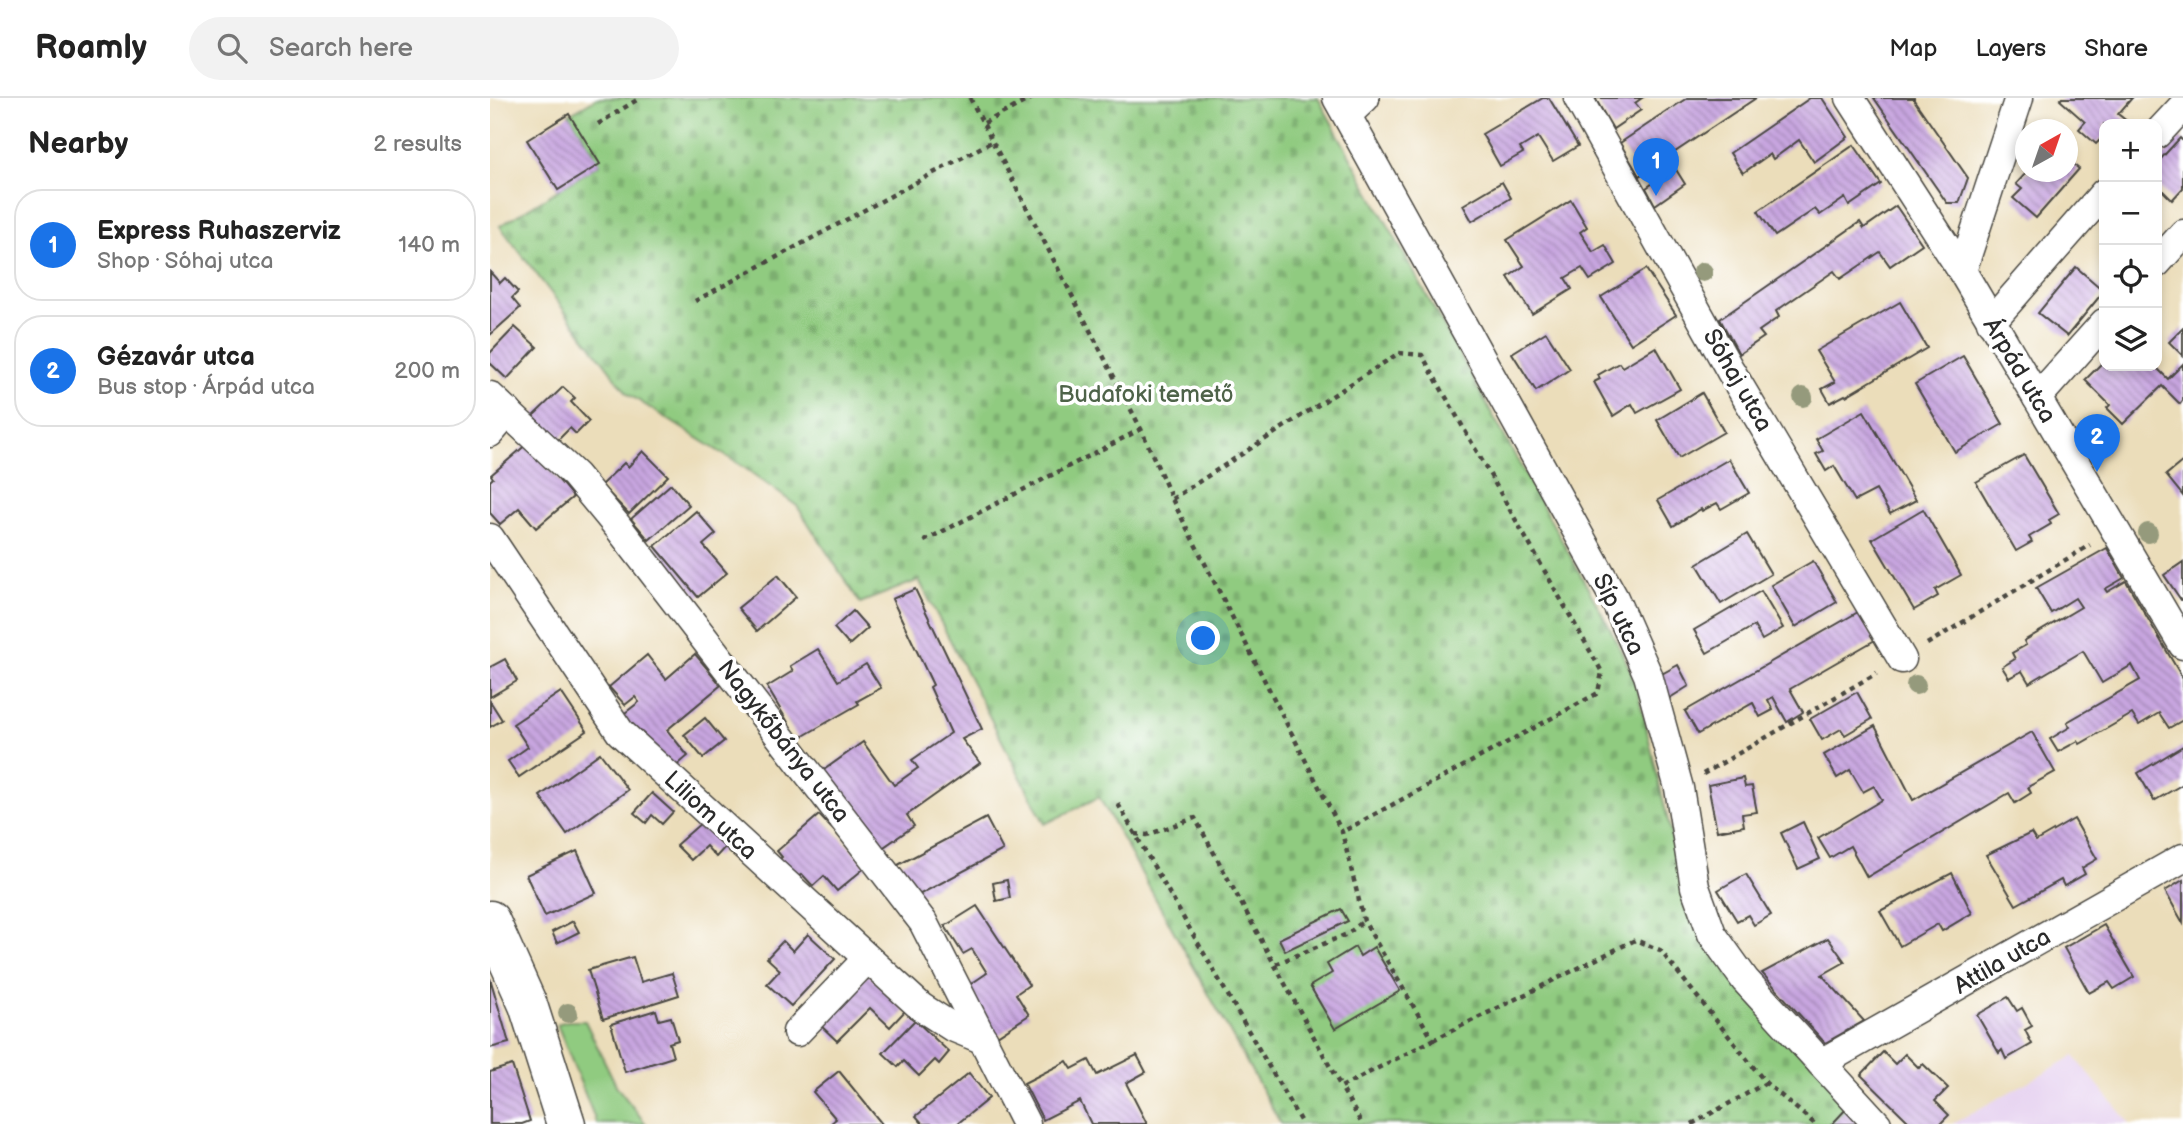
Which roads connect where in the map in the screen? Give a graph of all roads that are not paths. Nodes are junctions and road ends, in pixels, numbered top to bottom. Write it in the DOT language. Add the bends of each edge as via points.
graph roads {
  1 [pos="1578,98"];
  2 [pos="1850,98"];
  3 [pos="2019,98"];
  4 [pos="1350,104"];
  5 [pos="2183,106"];
  6 [pos="2162,129"];
  7 [pos="2099,199"];
  8 [pos="2183,234"];
  9 [pos="2162,257"];
  10 [pos="1962,271"];
  11 [pos="1991,321"];
  12 [pos="2099,329"];
  13 [pos="2038,398"];
  14 [pos="499,404"];
  15 [pos="490,433"];
  16 [pos="490,538"];
  17 [pos="2182,640"];
  18 [pos="1902,659"];
  19 [pos="2183,858"];
  20 [pos="490,920"];
  21 [pos="867,958"];
  22 [pos="797,1032"];
  23 [pos="984,1040"];
  24 [pos="1821,1063"];
  25 [pos="566,1124"];
  26 [pos="1026,1124"];
  27 [pos="1877,1124"];
  1 -- 18 [label="street, Sóhaj utca" via="1730,370"];
  2 -- 10 [label="street, Árpád utca"];
  3 -- 10 [label="street"];
  4 -- 24 [label="street, Síp utca" via="1614,598 1648,676 1679,788 1695,887 1712,934 1745,980"];
  5 -- 6 [label="street"];
  7 -- 11 [label="street"];
  8 -- 9 [label="street"];
  10 -- 11 [label="street, Árpád utca"];
  11 -- 13 [label="street, Árpád utca"];
  12 -- 13 [label="street"];
  13 -- 17 [label="street, Árpád utca"];
  14 -- 15 [label="street"];
  14 -- 23 [label="street, Nagykőbánya utca" via="575,475 618,527 923,922"];
  16 -- 21 [label="street, Liliom utca" via="621,732"];
  19 -- 24 [label="street, Attila utca"];
  20 -- 25 [label="street" via="528,1006"];
  21 -- 22 [label="street"];
  21 -- 23 [label="street, Liliom utca" via="920,1007"];
  23 -- 26 [label="street, Nagykőbánya utca"];
  24 -- 27 [label="street, Síp utca"];
}
